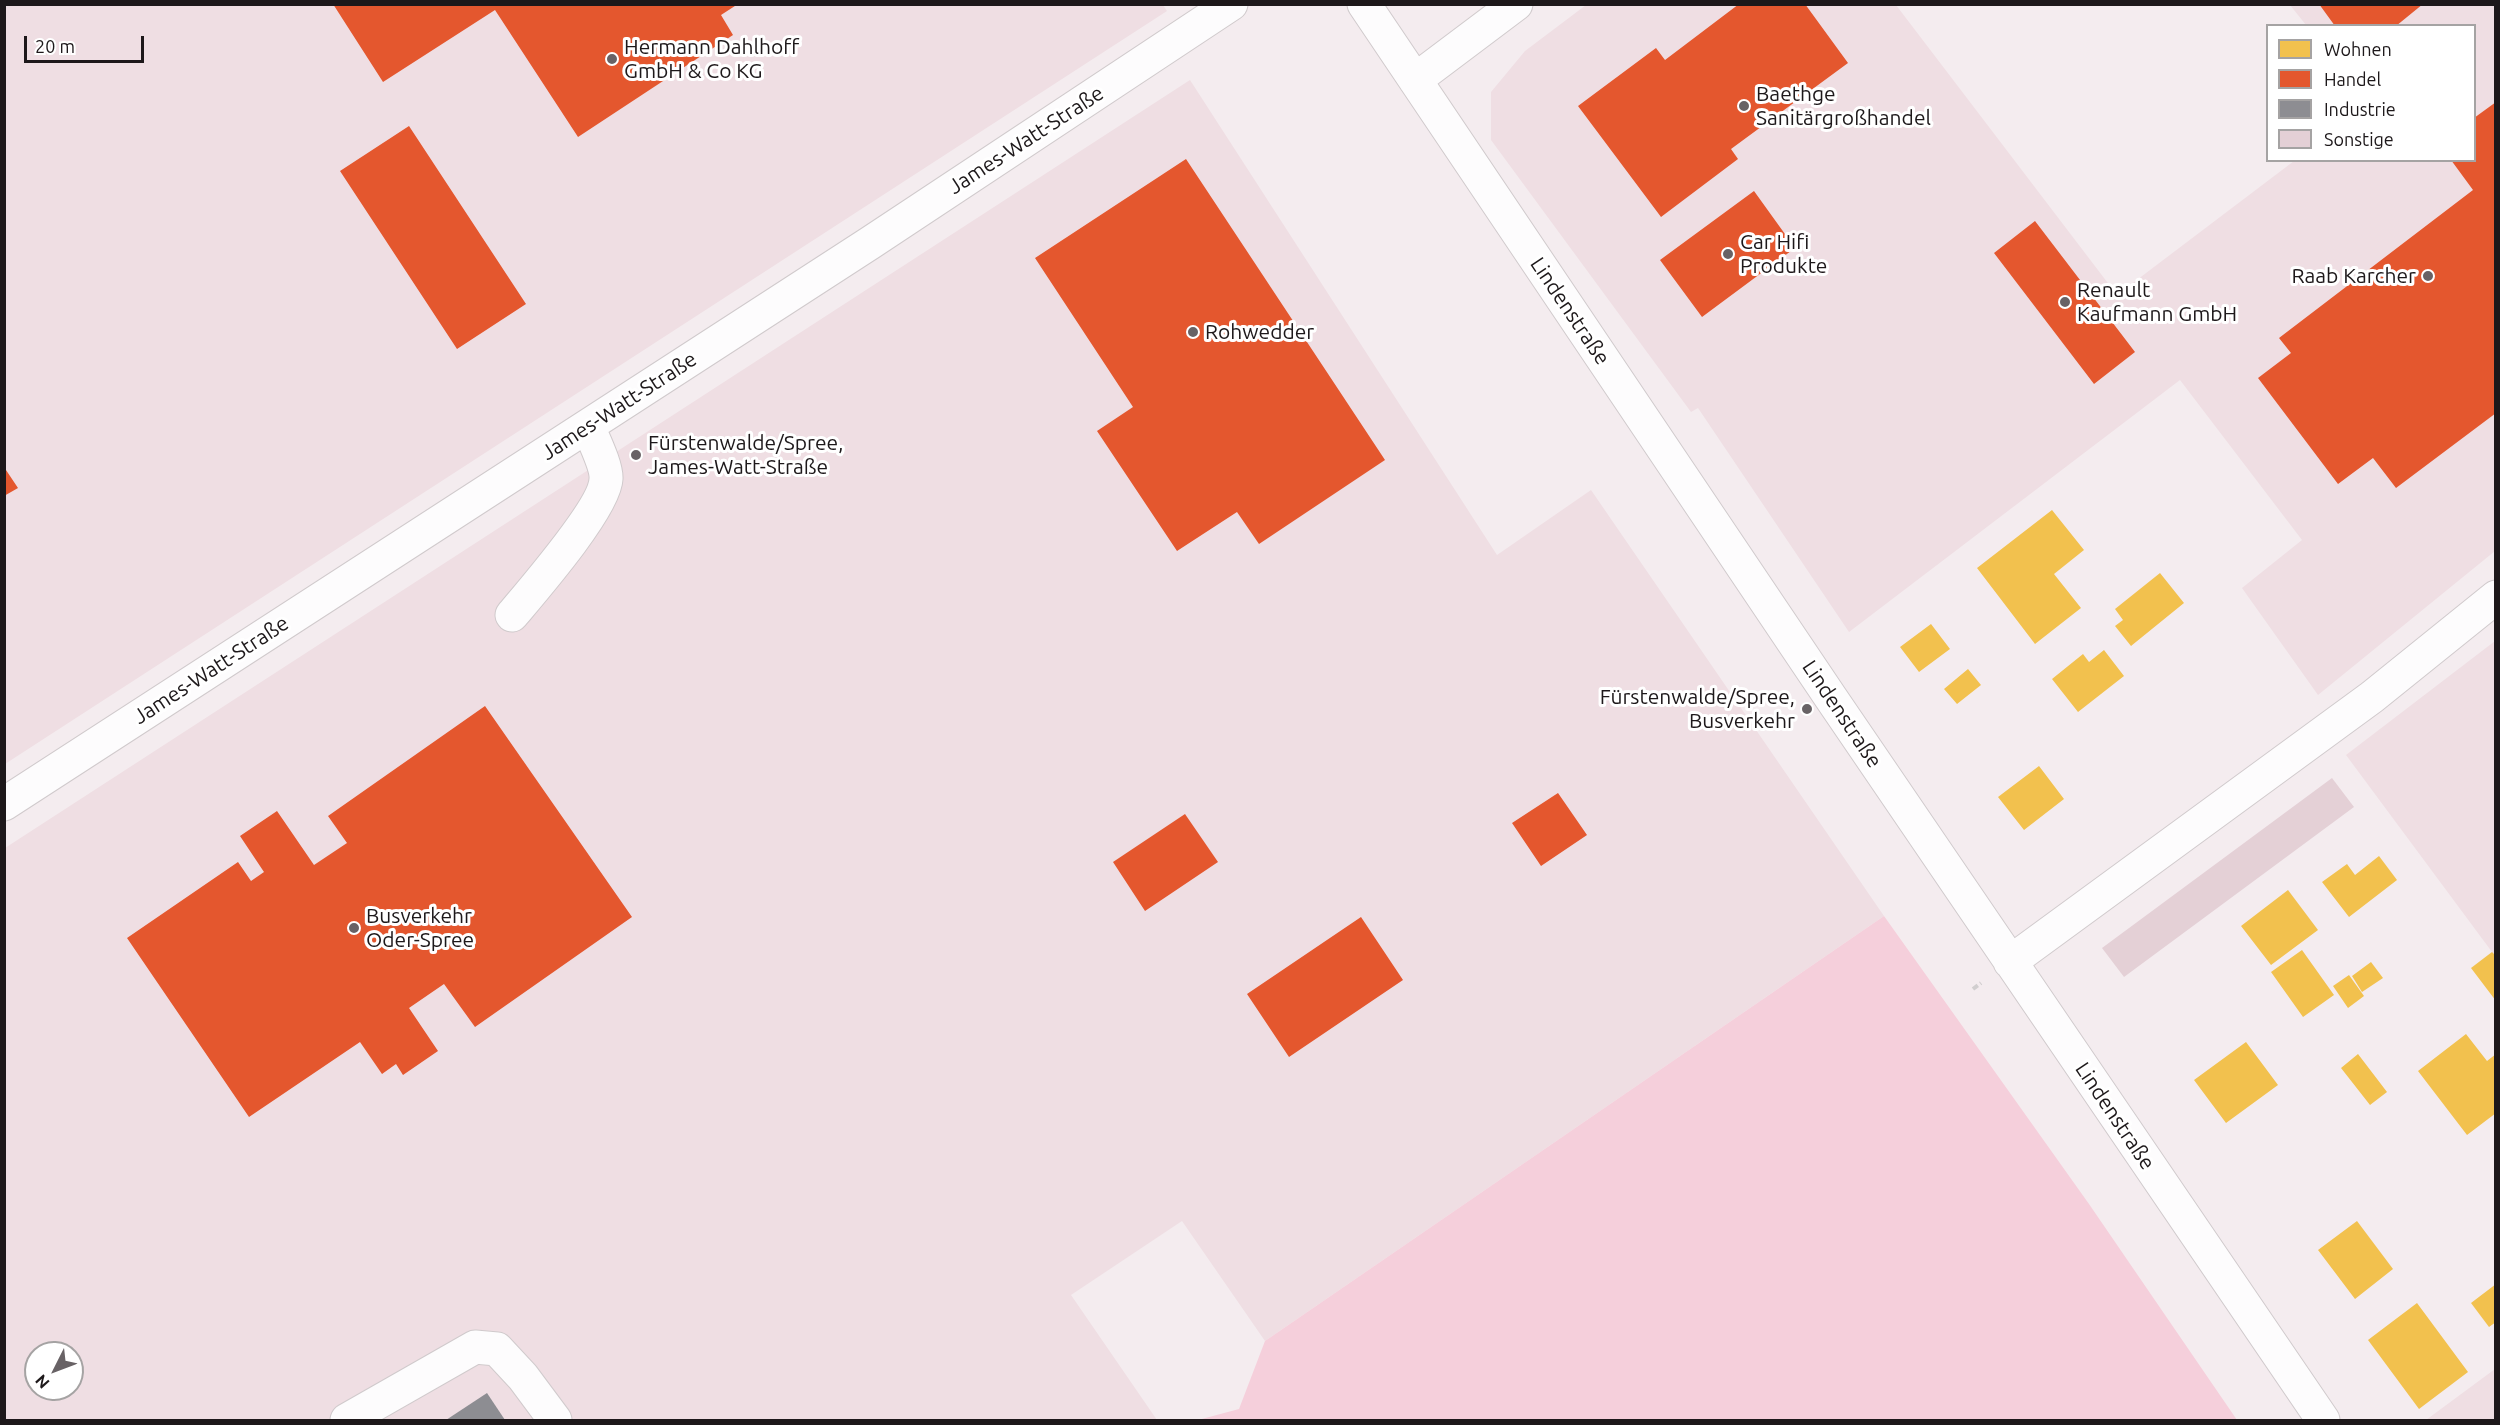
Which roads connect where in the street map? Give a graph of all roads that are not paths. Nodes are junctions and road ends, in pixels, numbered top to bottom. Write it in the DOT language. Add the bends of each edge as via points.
graph roads {
  1 [pos="1231,4"];
  2 [pos="1364,4"];
  3 [pos="1516,4"];
  4 [pos="1415,80"];
  5 [pos="588,426"];
  6 [pos="2496,597"];
  7 [pos="512,615"];
  8 [pos="4,804"];
  9 [pos="2010,962"];
  10 [pos="347,1420"];
  11 [pos="555,1420"];
  12 [pos="2323,1420"];
  1 -- 5 [label="street, James-Watt-Straße"];
  2 -- 4 [label="street, Lindenstraße"];
  3 -- 4 [label="street"];
  4 -- 9 [label="street, Lindenstraße"];
  5 -- 7 [label="street" via="606,477 603,495"];
  5 -- 8 [label="street, James-Watt-Straße"];
  6 -- 9 [label="street" via="2372,697"];
  9 -- 12 [label="street, Lindenstraße"];
  10 -- 11 [label="street" via="475,1347 498,1349"];
}
